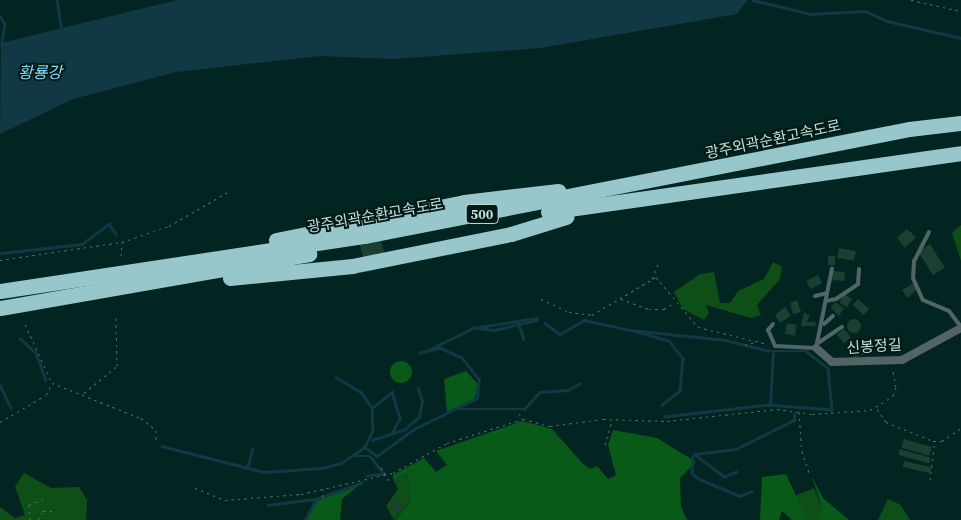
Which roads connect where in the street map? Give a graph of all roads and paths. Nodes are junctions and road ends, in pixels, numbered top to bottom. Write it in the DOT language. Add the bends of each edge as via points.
graph roads {
  1 [pos="911,0"];
  2 [pos="961,11"];
  3 [pos="961,123"];
  4 [pos="961,153"];
  5 [pos="228,192"];
  6 [pos="929,232"];
  7 [pos="122,242"];
  8 [pos="121,256"];
  9 [pos="0,260"];
  10 [pos="658,264"];
  11 [pos="832,269"];
  12 [pos="859,269"];
  13 [pos="652,280"];
  14 [pos="0,291"];
  15 [pos="827,293"];
  16 [pos="815,296"];
  17 [pos="541,299"];
  18 [pos="619,299"];
  19 [pos="826,300"];
  20 [pos="676,302"];
  21 [pos="0,308"];
  22 [pos="833,316"];
  23 [pos="116,317"];
  24 [pos="25,324"];
  25 [pos="773,324"];
  26 [pos="824,324"];
  27 [pos="842,327"];
  28 [pos="961,328"];
  29 [pos="759,341"];
  30 [pos="745,345"];
  31 [pos="817,345"];
  32 [pos="775,346"];
  33 [pos="889,362"];
  34 [pos="52,382"];
  35 [pos="84,394"];
  36 [pos="876,408"];
  37 [pos="799,412"];
  38 [pos="520,414"];
  39 [pos="523,419"];
  40 [pos="612,420"];
  41 [pos="0,422"];
  42 [pos="961,428"];
  43 [pos="156,441"];
  44 [pos="935,441"];
  45 [pos="605,444"];
  46 [pos="381,467"];
  47 [pos="388,474"];
  48 [pos="810,476"];
  49 [pos="930,480"];
  50 [pos="391,484"];
  51 [pos="195,488"];
  52 [pos="323,488"];
  53 [pos="322,497"];
  54 [pos="43,500"];
  55 [pos="53,511"];
  56 [pos="30,520"];
  57 [pos="38,520"];
  1 -- 2 [label="path"];
  3 -- 14 [label="highway, 광주외곽순환고속도로 / 500" via="909,128 365,236"];
  4 -- 21 [label="highway, 광주외곽순환고속도로 / 500" via="633,198"];
  5 -- 7 [label="path" via="169,226"];
  6 -- 28 [label="lane, 신봉정길" via="914,261 913,278 923,300 949,311"];
  7 -- 8 [label="path"];
  7 -- 9 [label="path"];
  10 -- 13 [label="path"];
  11 -- 15 [label="lane"];
  12 -- 19 [label="lane" via="858,284 836,299"];
  13 -- 18 [label="path"];
  13 -- 20 [label="path" via="656,277"];
  15 -- 16 [label="lane"];
  15 -- 19 [label="lane"];
  17 -- 18 [label="path" via="584,316"];
  18 -- 20 [label="path" via="649,310 664,309"];
  19 -- 26 [label="lane"];
  20 -- 29 [label="path" via="698,327"];
  22 -- 26 [label="lane"];
  23 -- 35 [label="path" via="117,366"];
  24 -- 34 [label="path"];
  25 -- 32 [label="lane" via="768,330"];
  26 -- 31 [label="lane"];
  27 -- 31 [label="lane, 신봉정길"];
  28 -- 33 [label="street, 신봉정길" via="916,356"];
  29 -- 30 [label="path"];
  29 -- 32 [label="path"];
  31 -- 32 [label="lane"];
  31 -- 33 [label="street, 신봉정길" via="832,362"];
  33 -- 36 [label="path" via="896,387 894,396"];
  34 -- 35 [label="path" via="64,390"];
  34 -- 41 [label="path" via="46,394"];
  35 -- 43 [label="path" via="152,424"];
  36 -- 37 [label="path" via="832,414"];
  36 -- 44 [label="path" via="886,422"];
  37 -- 40 [label="path" via="777,409 667,421"];
  37 -- 48 [label="path" via="802,452"];
  38 -- 39 [label="path"];
  39 -- 40 [label="path" via="550,426"];
  39 -- 47 [label="path" via="447,443"];
  40 -- 45 [label="path"];
  42 -- 44 [label="path"];
  44 -- 49 [label="path"];
  46 -- 47 [label="path"];
  47 -- 50 [label="path"];
  47 -- 52 [label="path"];
  51 -- 52 [label="path" via="225,500"];
  52 -- 53 [label="path"];
  54 -- 56 [label="path" via="29,504"];
  55 -- 57 [label="path" via="43,511"];
}
